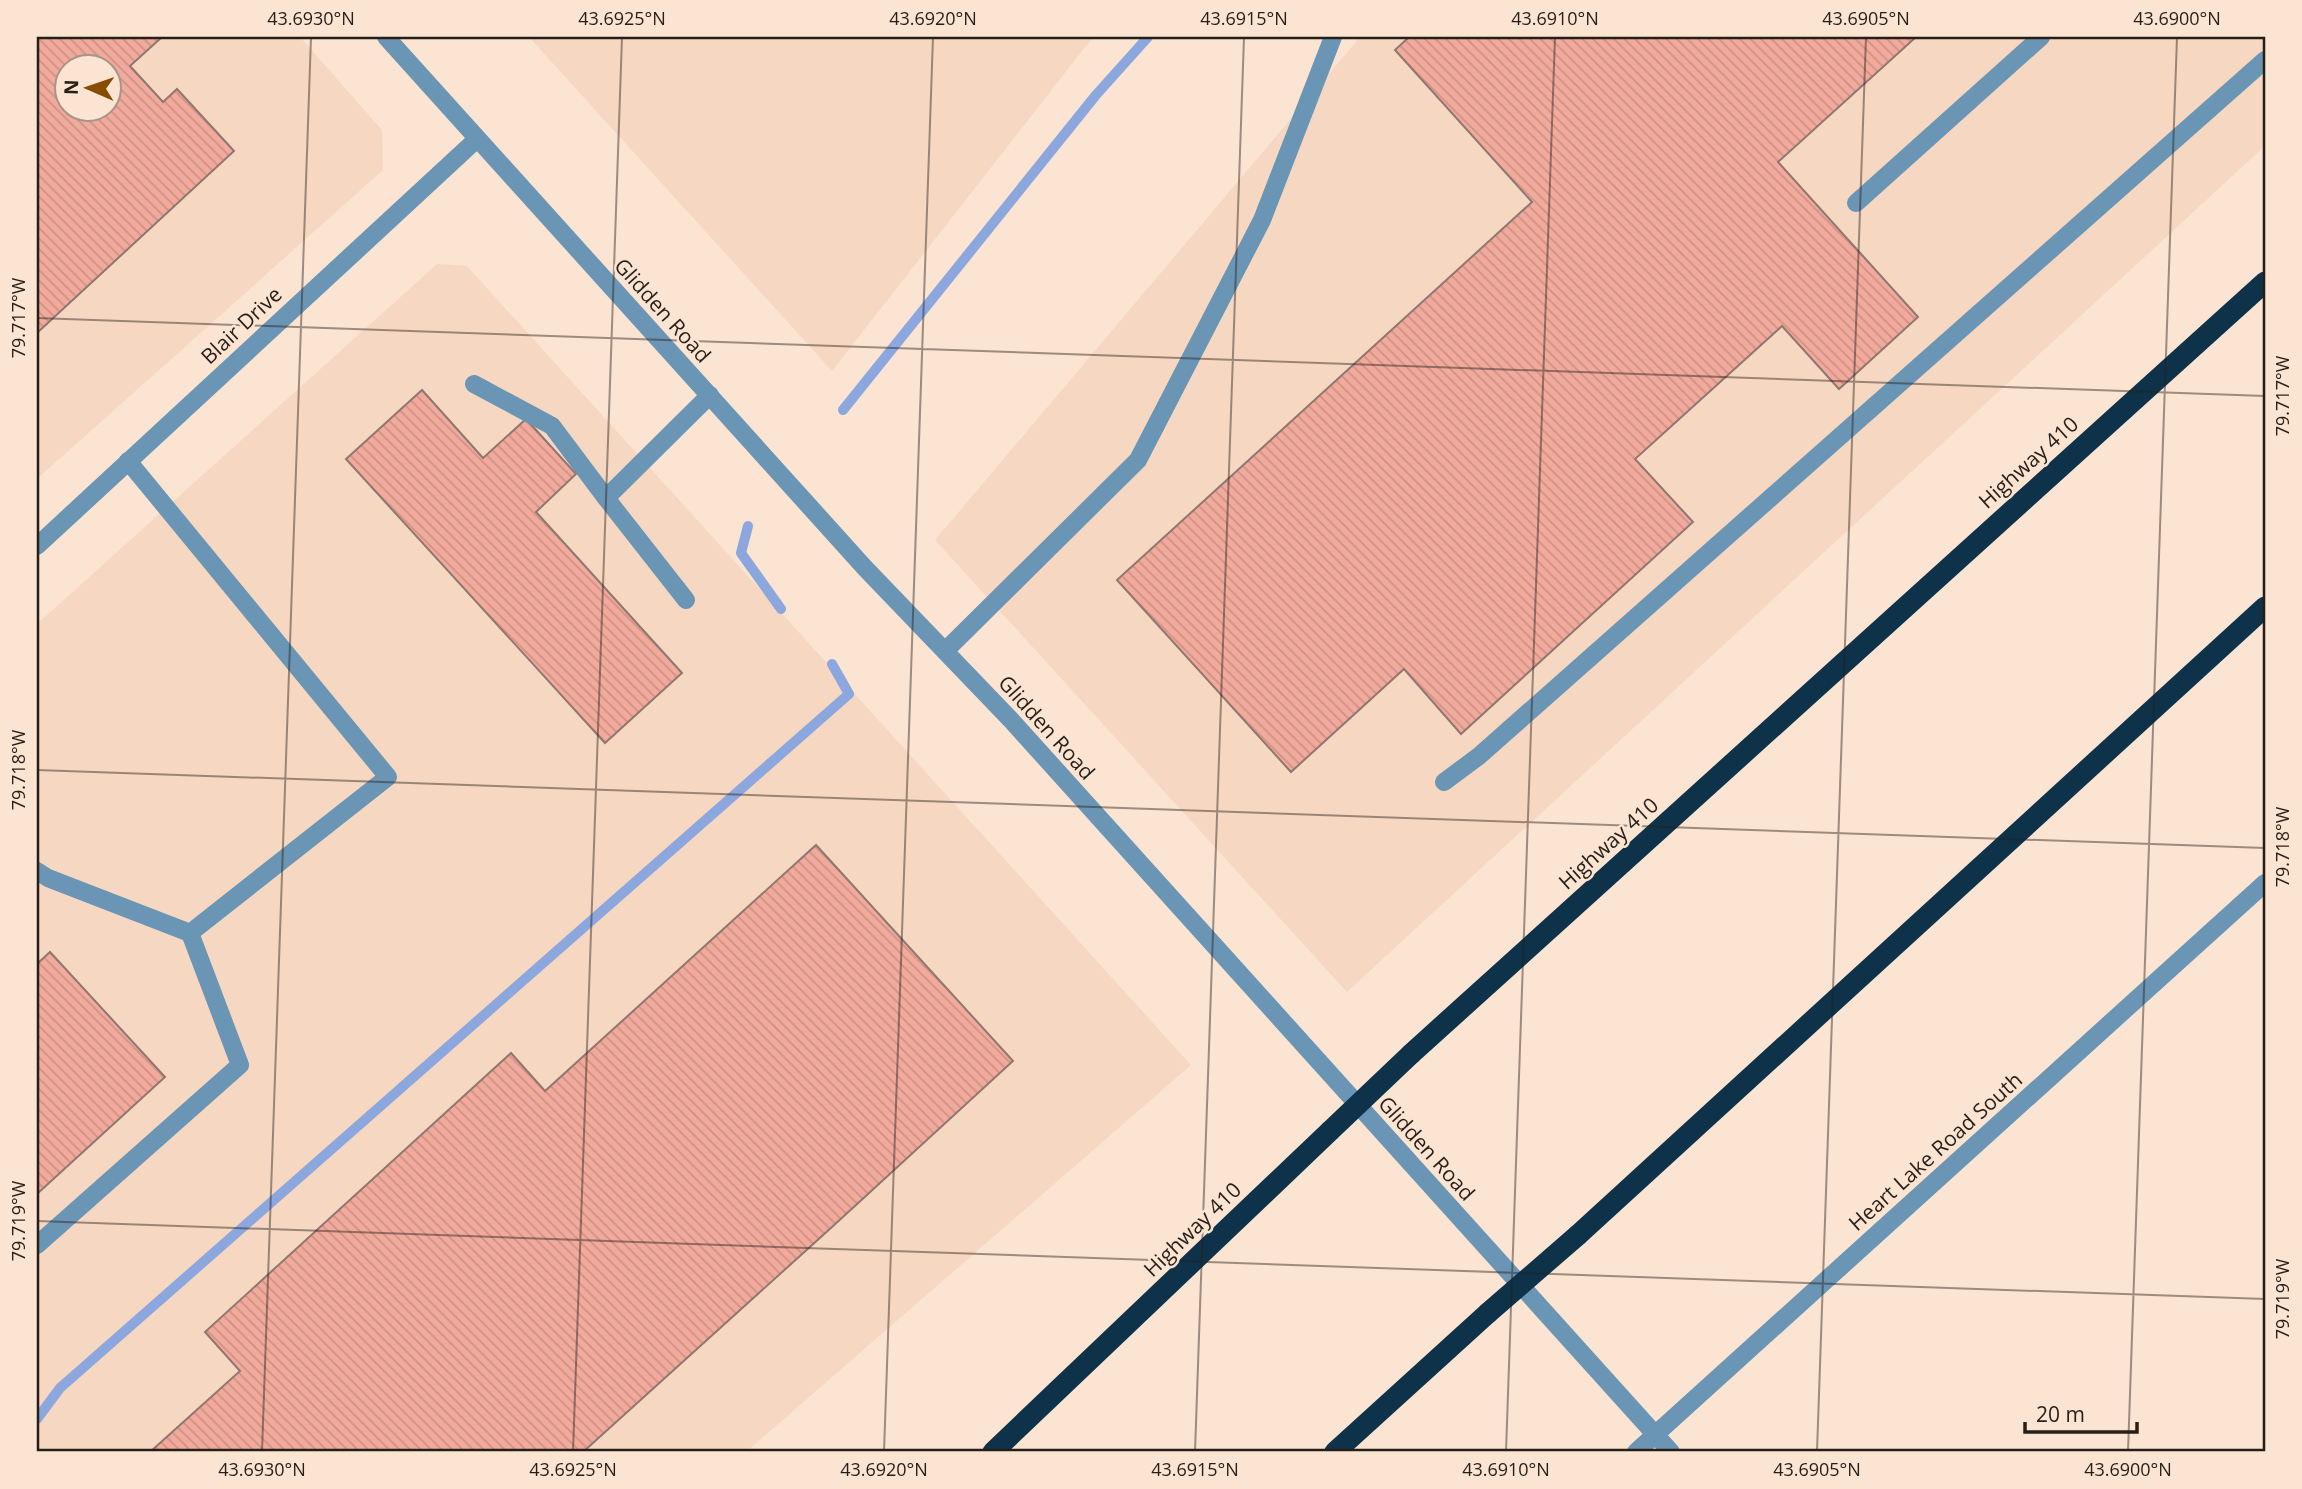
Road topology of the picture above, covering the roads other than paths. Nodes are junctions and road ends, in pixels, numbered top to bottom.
1 (386, 37) edge
2 (1333, 37) edge
3 (2041, 37) edge
4 (2265, 60) edge
5 (477, 139) junction
6 (1856, 203) dead end
7 (2265, 266) edge
8 (2265, 282) edge
9 (2234, 308) junction
10 (474, 384) dead end
11 (710, 395) junction
12 (128, 461) junction
13 (607, 498) junction
14 (37, 545) edge
15 (686, 600) dead end
16 (2265, 607) edge
17 (945, 651) junction
18 (1444, 782) dead end
19 (37, 871) edge
20 (2265, 883) edge
21 (190, 933) junction
22 (37, 1245) edge
23 (1655, 1435) junction
24 (993, 1452) edge
25 (1335, 1452) edge
26 (1636, 1452) edge
27 (1671, 1452) edge

1 - 5 street, Glidden Road
2 - 17 street
3 - 6 street
4 - 18 street
5 - 11 street, Glidden Road
5 - 12 street, Blair Drive
7 - 9 highway
8 - 9 highway, Highway 410
9 - 24 highway, Highway 410, bridge
10 - 13 street
11 - 13 street
11 - 17 street, Glidden Road
12 - 14 street, Blair Drive
12 - 21 street
13 - 15 street
16 - 25 highway, bridge
17 - 23 street, Glidden Road
19 - 21 street
20 - 23 street, Heart Lake Road South
21 - 22 street
23 - 26 street, Heart Lake Road South
23 - 27 street, Glidden Road

